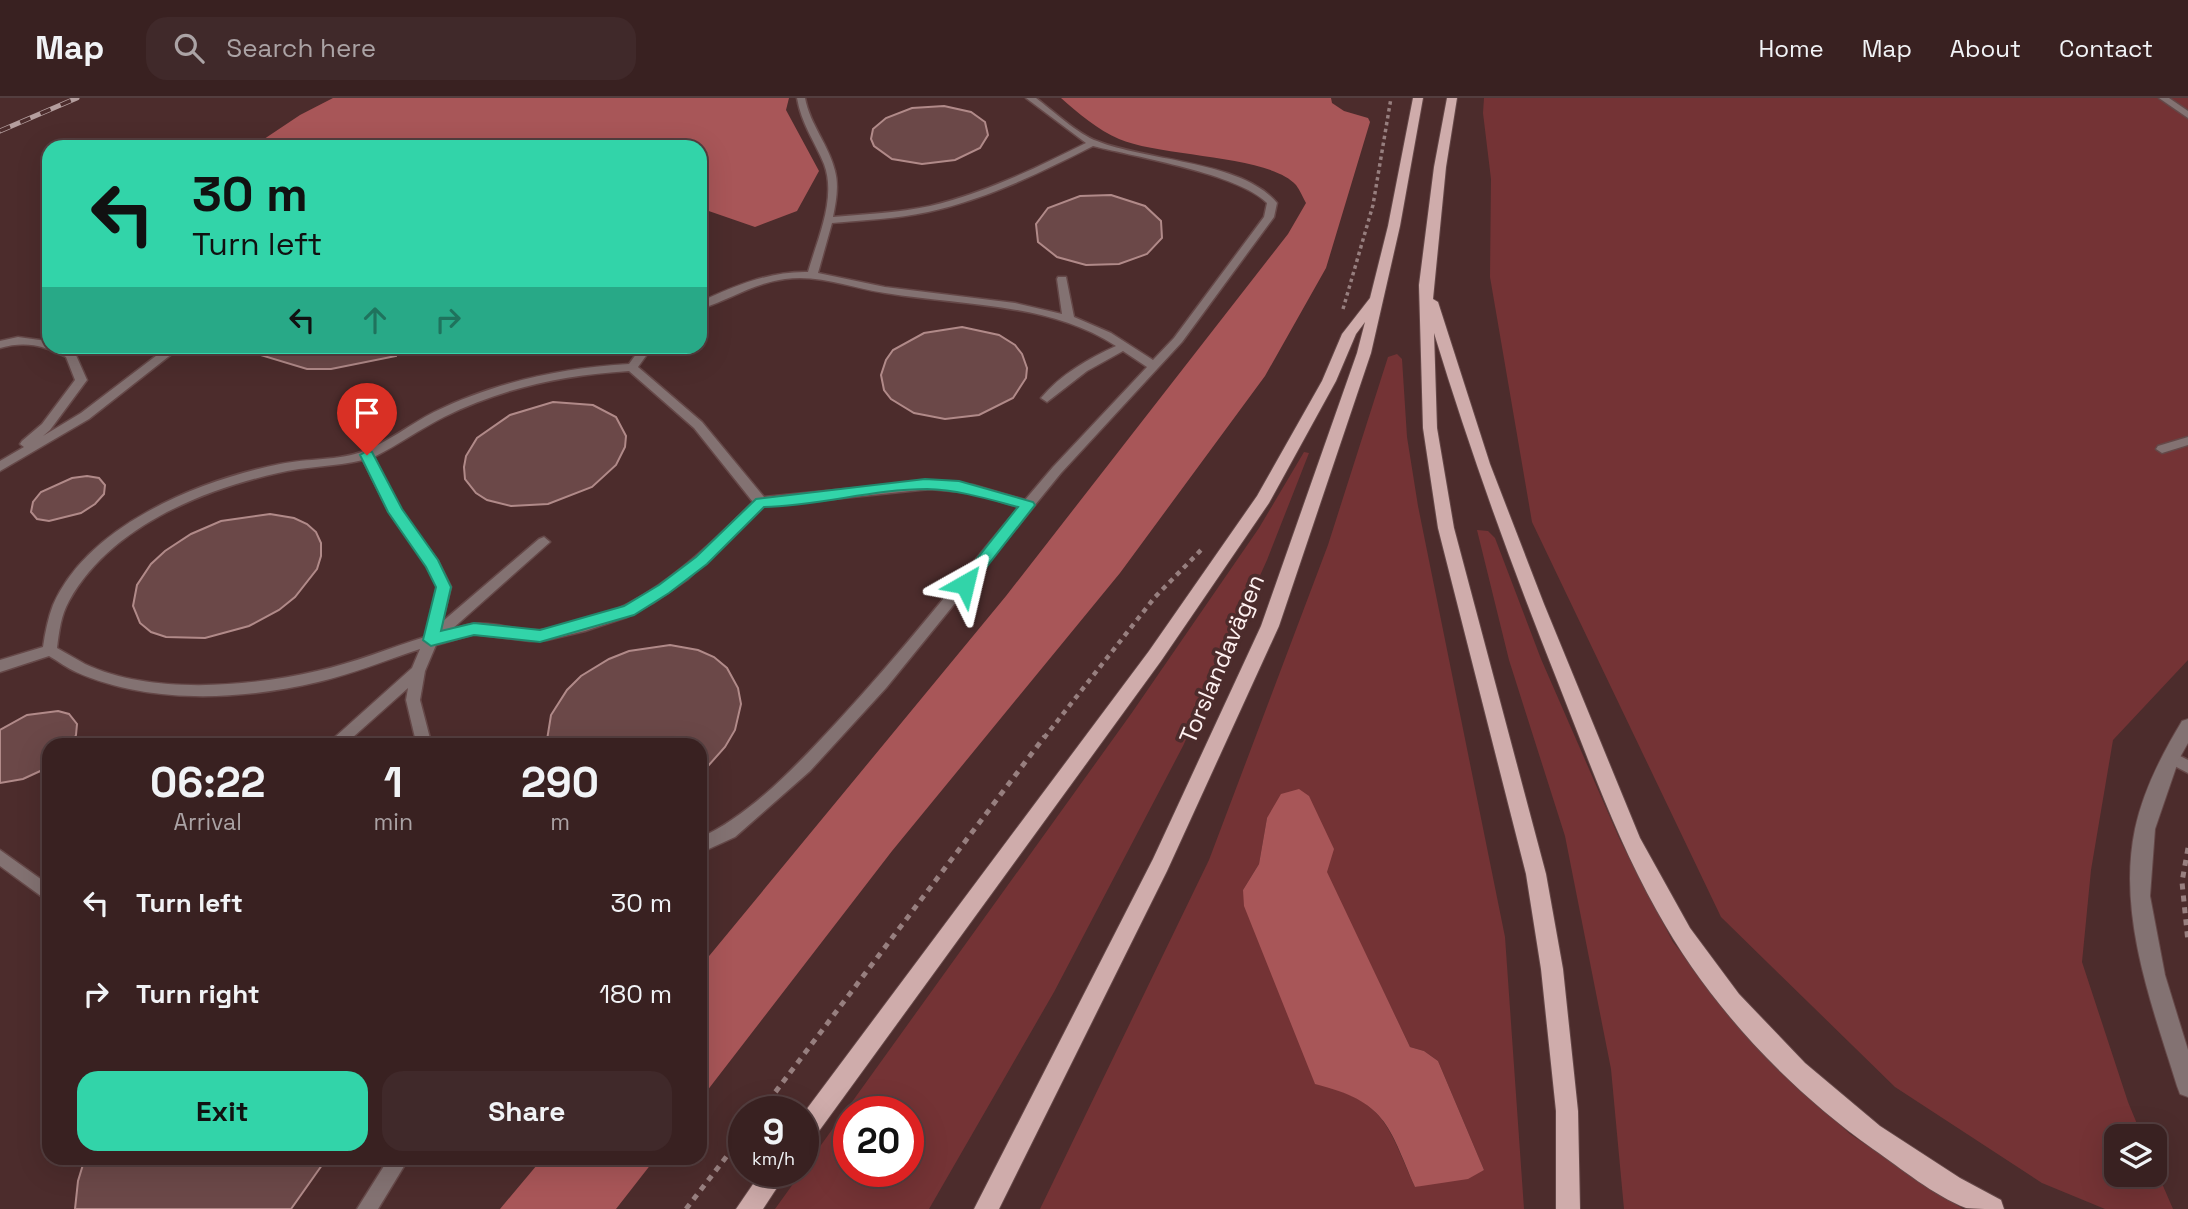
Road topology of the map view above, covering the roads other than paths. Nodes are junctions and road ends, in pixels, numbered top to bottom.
1 (801, 98) edge
2 (1031, 98) edge
3 (1418, 98) edge
4 (1452, 98) edge
5 (2163, 98) edge
6 (2188, 115) edge
7 (1092, 143) junction
8 (827, 220) junction
9 (813, 275) junction
10 (1062, 279) dead end
11 (1426, 285) junction
12 (1380, 290) junction
13 (707, 303) edge
14 (1069, 321) junction
15 (42, 342) edge
16 (0, 345) edge
17 (1124, 346) junction
18 (69, 354) edge
19 (166, 354) edge
20 (642, 354) edge
21 (1153, 366) junction
22 (632, 367) junction
23 (1047, 398) dead end
24 (2188, 441) edge
25 (2162, 449) dead end
26 (367, 455) junction
27 (0, 466) edge
28 (761, 502) junction
29 (1028, 505) junction
30 (544, 542) dead end
31 (431, 640) junction
32 (50, 650) junction
33 (0, 666) edge
34 (418, 671) junction
35 (2188, 726) edge
36 (341, 738) edge
37 (423, 738) edge
38 (2179, 762) edge
39 (707, 843) edge
40 (3, 863) edge
41 (42, 890) edge
42 (2188, 1086) edge
43 (819, 1112) edge
44 (395, 1165) edge
45 (764, 1187) edge
46 (367, 1209) edge
47 (748, 1209) edge
48 (986, 1209) edge
49 (1568, 1209) edge
50 (1992, 1209) edge

1 - 8 lane
2 - 7 lane
3 - 12 main road, Torslandavägen
4 - 11 main road
5 - 6 lane
7 - 8 lane
7 - 21 lane
8 - 9 lane
9 - 13 lane
9 - 14 lane
10 - 14 lane
11 - 49 main road
11 - 50 main road
12 - 43 main road
12 - 48 main road, Torslandavägen
14 - 17 lane
15 - 16 lane
17 - 21 lane
17 - 23 lane
18 - 27 lane
19 - 27 lane
20 - 22 lane
21 - 29 lane
22 - 26 lane
22 - 28 lane
24 - 25 lane
26 - 31 lane
26 - 32 lane
28 - 29 lane
28 - 31 lane
29 - 39 lane
30 - 31 lane
31 - 32 lane
31 - 34 lane
32 - 33 lane
34 - 36 lane
34 - 37 lane
35 - 38 street
38 - 42 street
40 - 41 lane
44 - 46 lane
45 - 47 main road

